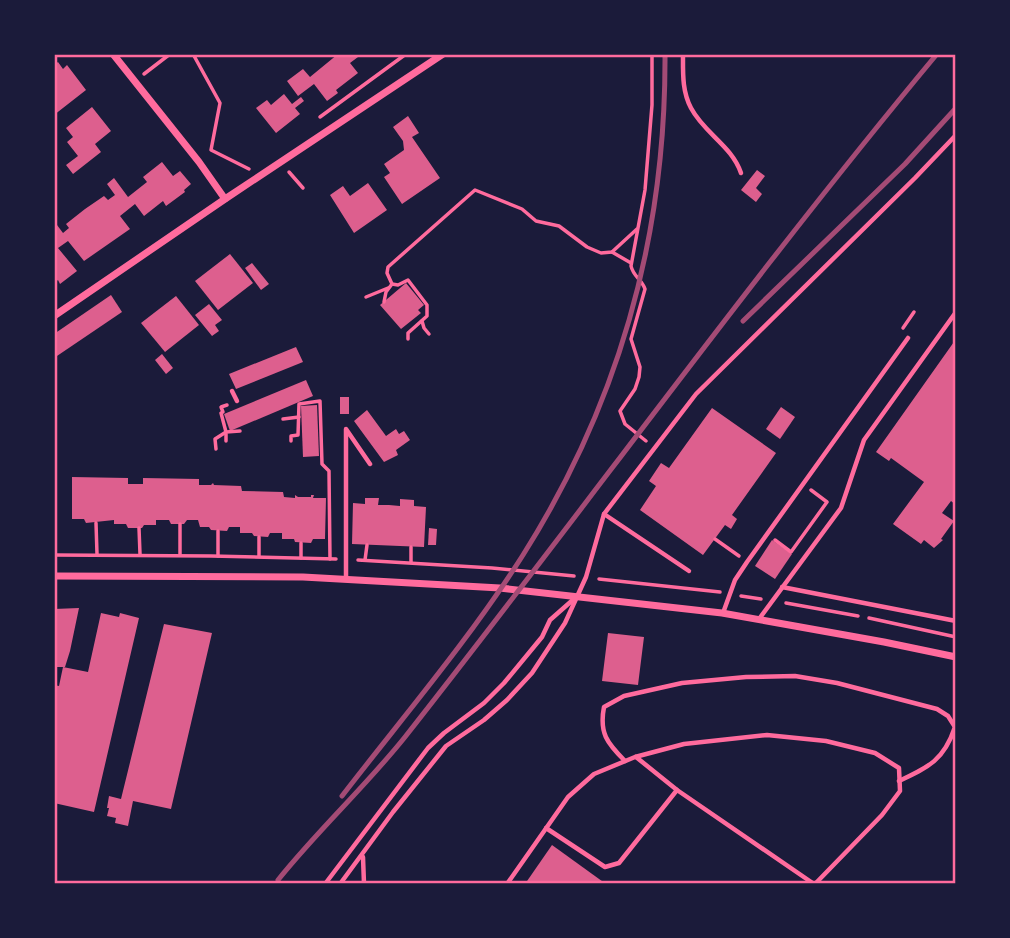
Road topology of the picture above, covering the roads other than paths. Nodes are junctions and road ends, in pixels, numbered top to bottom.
1 (113, 54) edge
2 (443, 54) edge
3 (683, 54) edge
4 (956, 135) edge
5 (741, 173) dead end
6 (225, 199) junction
7 (956, 312) edge
8 (54, 317) edge
9 (908, 338) dead end
10 (232, 391) dead end
11 (234, 402) road end
12 (370, 464) dead end
13 (604, 514) junction
14 (689, 571) dead end
15 (54, 576) edge
16 (346, 579) junction
17 (782, 587) junction
18 (576, 598) junction
19 (722, 613) junction
20 (759, 620) junction
21 (956, 621) edge
22 (956, 657) edge
23 (635, 757) junction
24 (625, 761) junction
25 (900, 781) junction
26 (677, 790) junction
27 (546, 828) junction
28 (365, 851) junction
29 (325, 884) edge
30 (340, 884) edge
31 (364, 884) edge
32 (507, 884) edge
33 (815, 884) edge

1 - 6 street
2 - 6 street
3 - 5 lane
4 - 13 lane
6 - 8 street
7 - 17 lane
9 - 19 lane
10 - 11 lane
12 - 16 lane
13 - 14 lane
13 - 18 lane
15 - 16 street
16 - 18 street
17 - 20 lane
17 - 21 lane
18 - 19 street
18 - 28 lane
18 - 29 lane
19 - 20 street
20 - 22 street
23 - 24 lane
23 - 25 lane
23 - 26 lane
24 - 25 lane
24 - 27 lane
25 - 33 lane
26 - 27 lane
26 - 33 lane
27 - 32 lane
28 - 30 lane
28 - 31 lane

